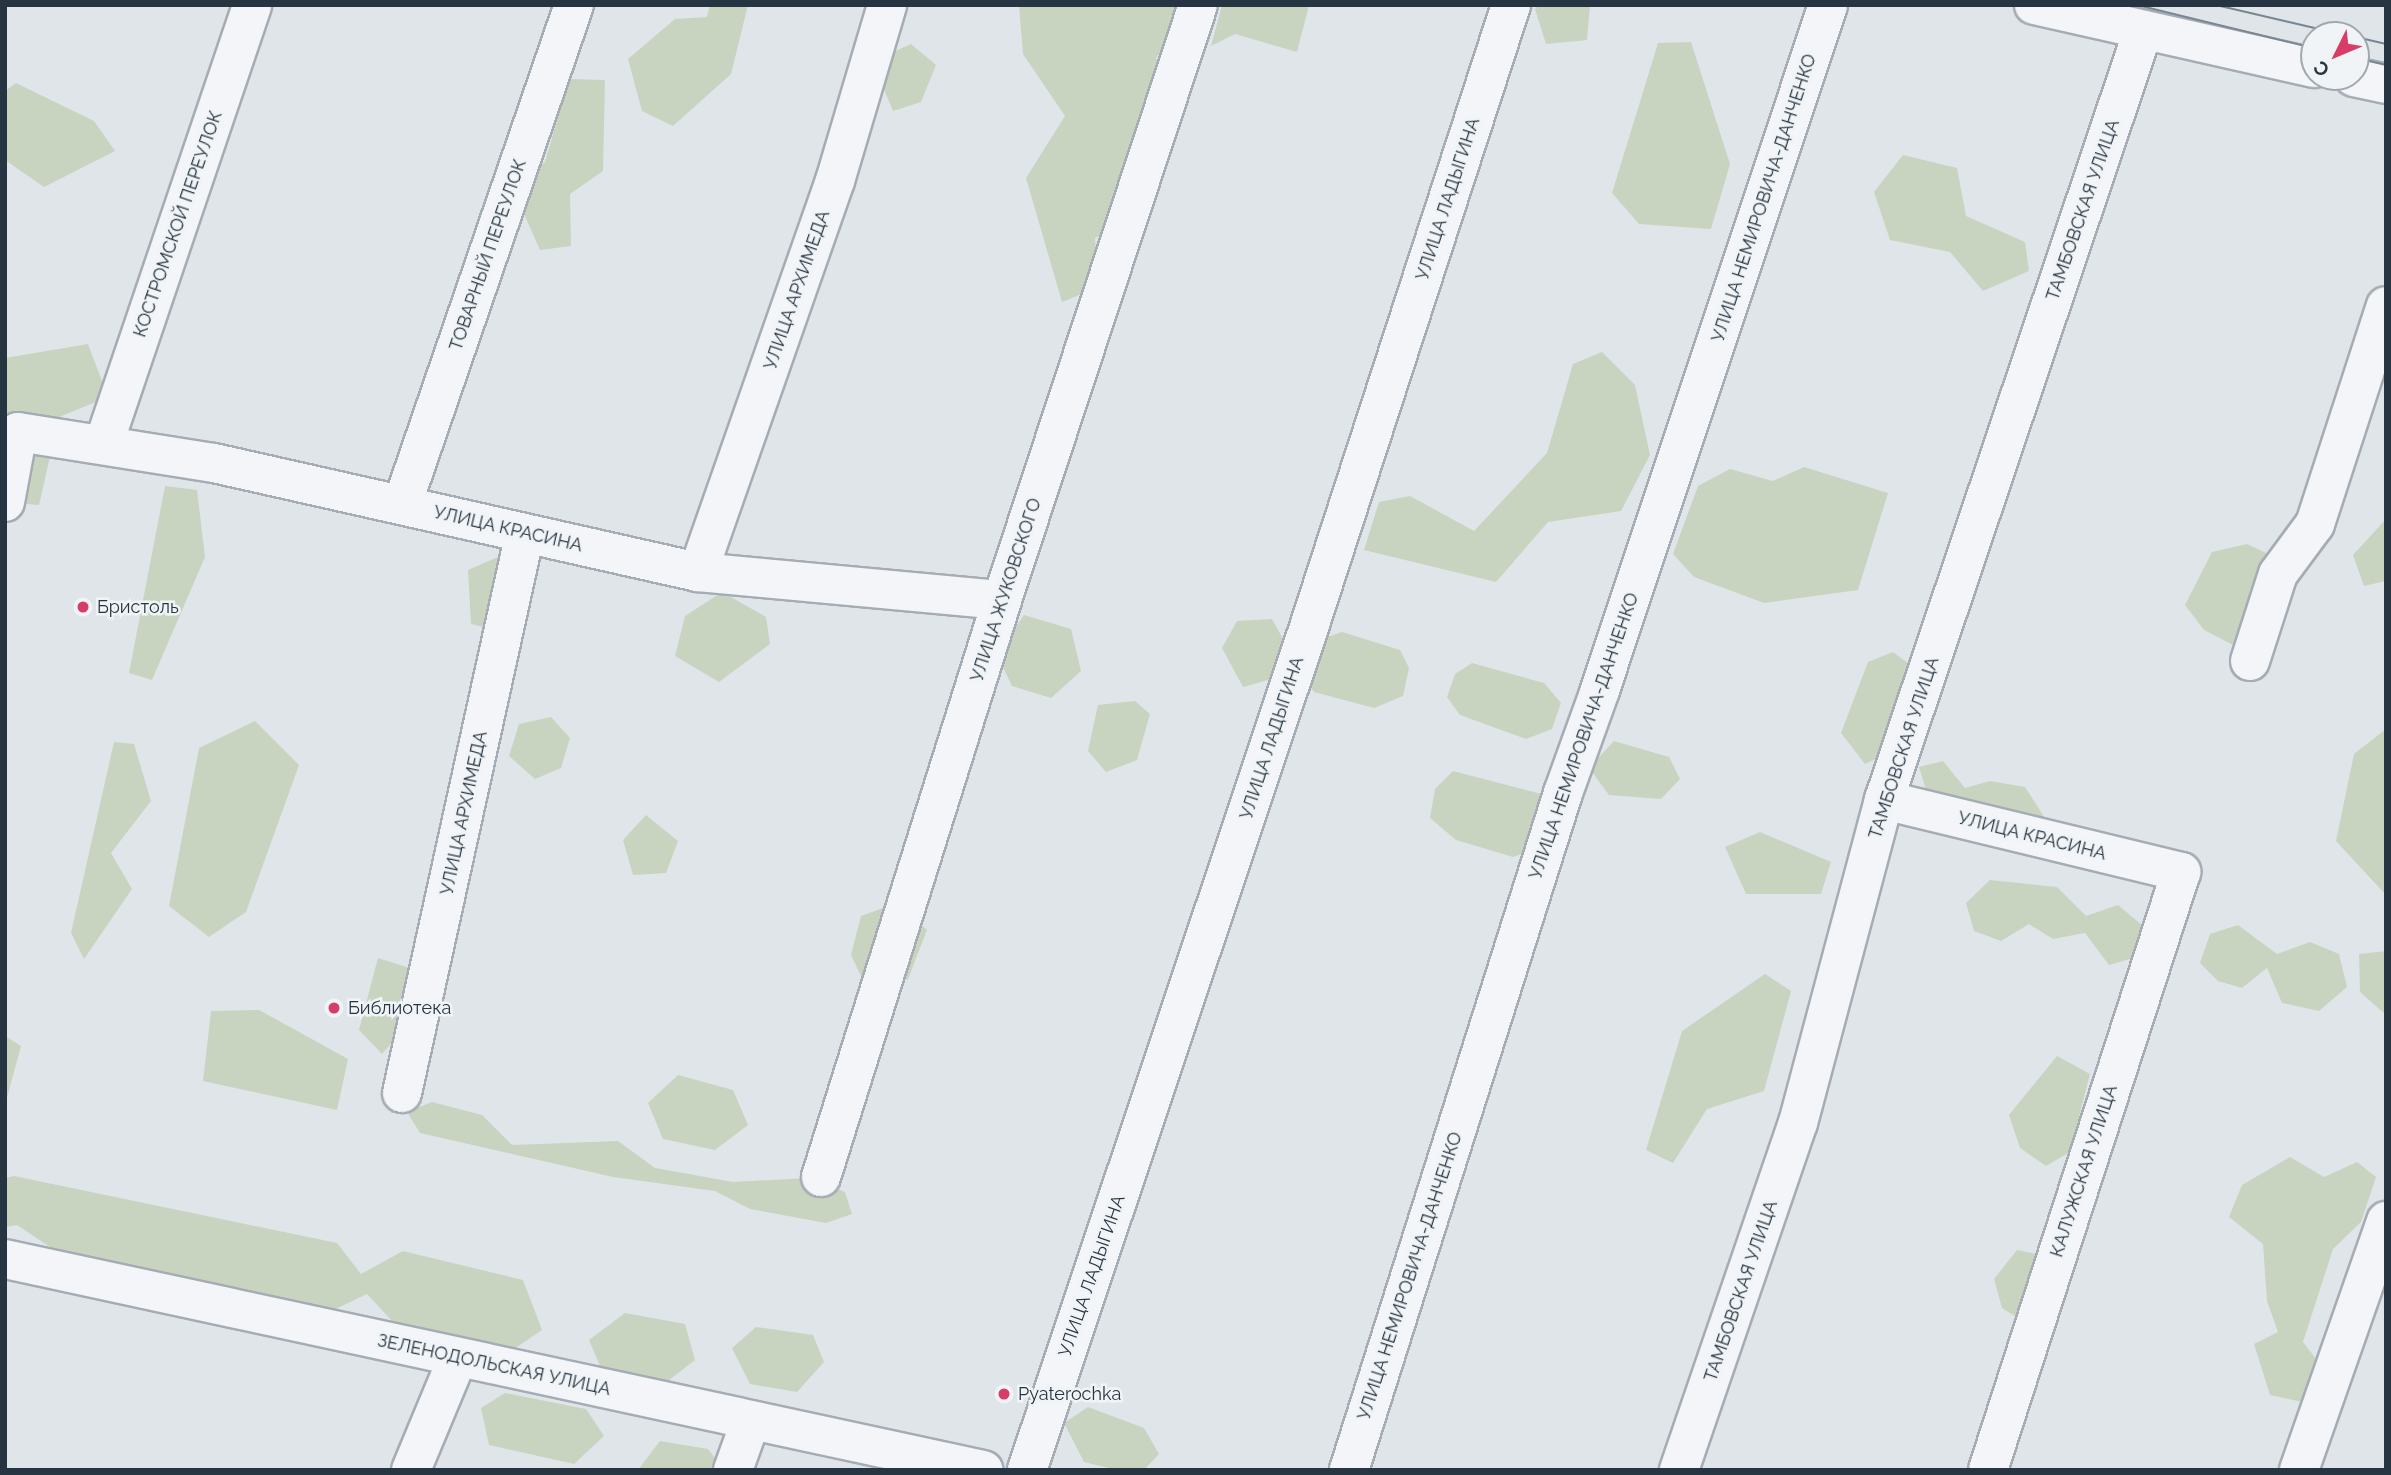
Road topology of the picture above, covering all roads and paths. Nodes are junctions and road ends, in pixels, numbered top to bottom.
1 (252, 5) edge
2 (574, 5) edge
3 (887, 5) edge
4 (1198, 5) edge
5 (1511, 5) edge
6 (1828, 5) edge
7 (2034, 5) edge
8 (2143, 31) junction
9 (2300, 65) edge
10 (2386, 306) edge
11 (104, 443) junction
12 (5, 502) edge
13 (402, 505) junction
14 (525, 533) junction
15 (698, 572) junction
16 (1002, 600) junction
17 (2250, 661) dead end
18 (1884, 800) junction
19 (2180, 872) joint
20 (402, 1093) dead end
21 (821, 1177) dead end
22 (2386, 1221) edge
23 (7, 1263) edge
24 (458, 1357) junction
25 (751, 1420) junction
26 (411, 1470) edge
27 (733, 1470) edge
28 (982, 1470) edge
29 (1027, 1470) edge
30 (1349, 1470) edge
31 (1679, 1470) edge
32 (1988, 1470) edge
33 (2299, 1470) edge

1 - 11 street, КОСТРОМСКОЙ ПЕРЕУЛОК
2 - 13 street, ТОВАРНЫЙ ПЕРЕУЛОК
3 - 15 street, УЛИЦА АРХИМЕДА
4 - 16 street, УЛИЦА ЖУКОВСКОГО
5 - 29 street, УЛИЦА ЛАДЫГИНА
6 - 30 street, УЛИЦА НЕМИРОВИЧА-ДАНЧЕНКО
7 - 8 street
8 - 9 street
8 - 18 street, ТАМБОВСКАЯ УЛИЦА
10 - 17 street
11 - 12 street, УЛИЦА КРАСИНА
11 - 13 street, УЛИЦА КРАСИНА
13 - 14 street, УЛИЦА КРАСИНА
14 - 15 street, УЛИЦА КРАСИНА
14 - 20 street, УЛИЦА АРХИМЕДА
15 - 16 street, УЛИЦА КРАСИНА
16 - 21 street, УЛИЦА ЖУКОВСКОГО
18 - 19 street, УЛИЦА КРАСИНА
18 - 31 street, ТАМБОВСКАЯ УЛИЦА
19 - 32 street, КАЛУЖСКАЯ УЛИЦА
22 - 33 street
23 - 24 street, ЗЕЛЕНОДОЛЬСКАЯ УЛИЦА
24 - 25 street, ЗЕЛЕНОДОЛЬСКАЯ УЛИЦА
24 - 26 street
25 - 27 street
25 - 28 street, ЗЕЛЕНОДОЛЬСКАЯ УЛИЦА

